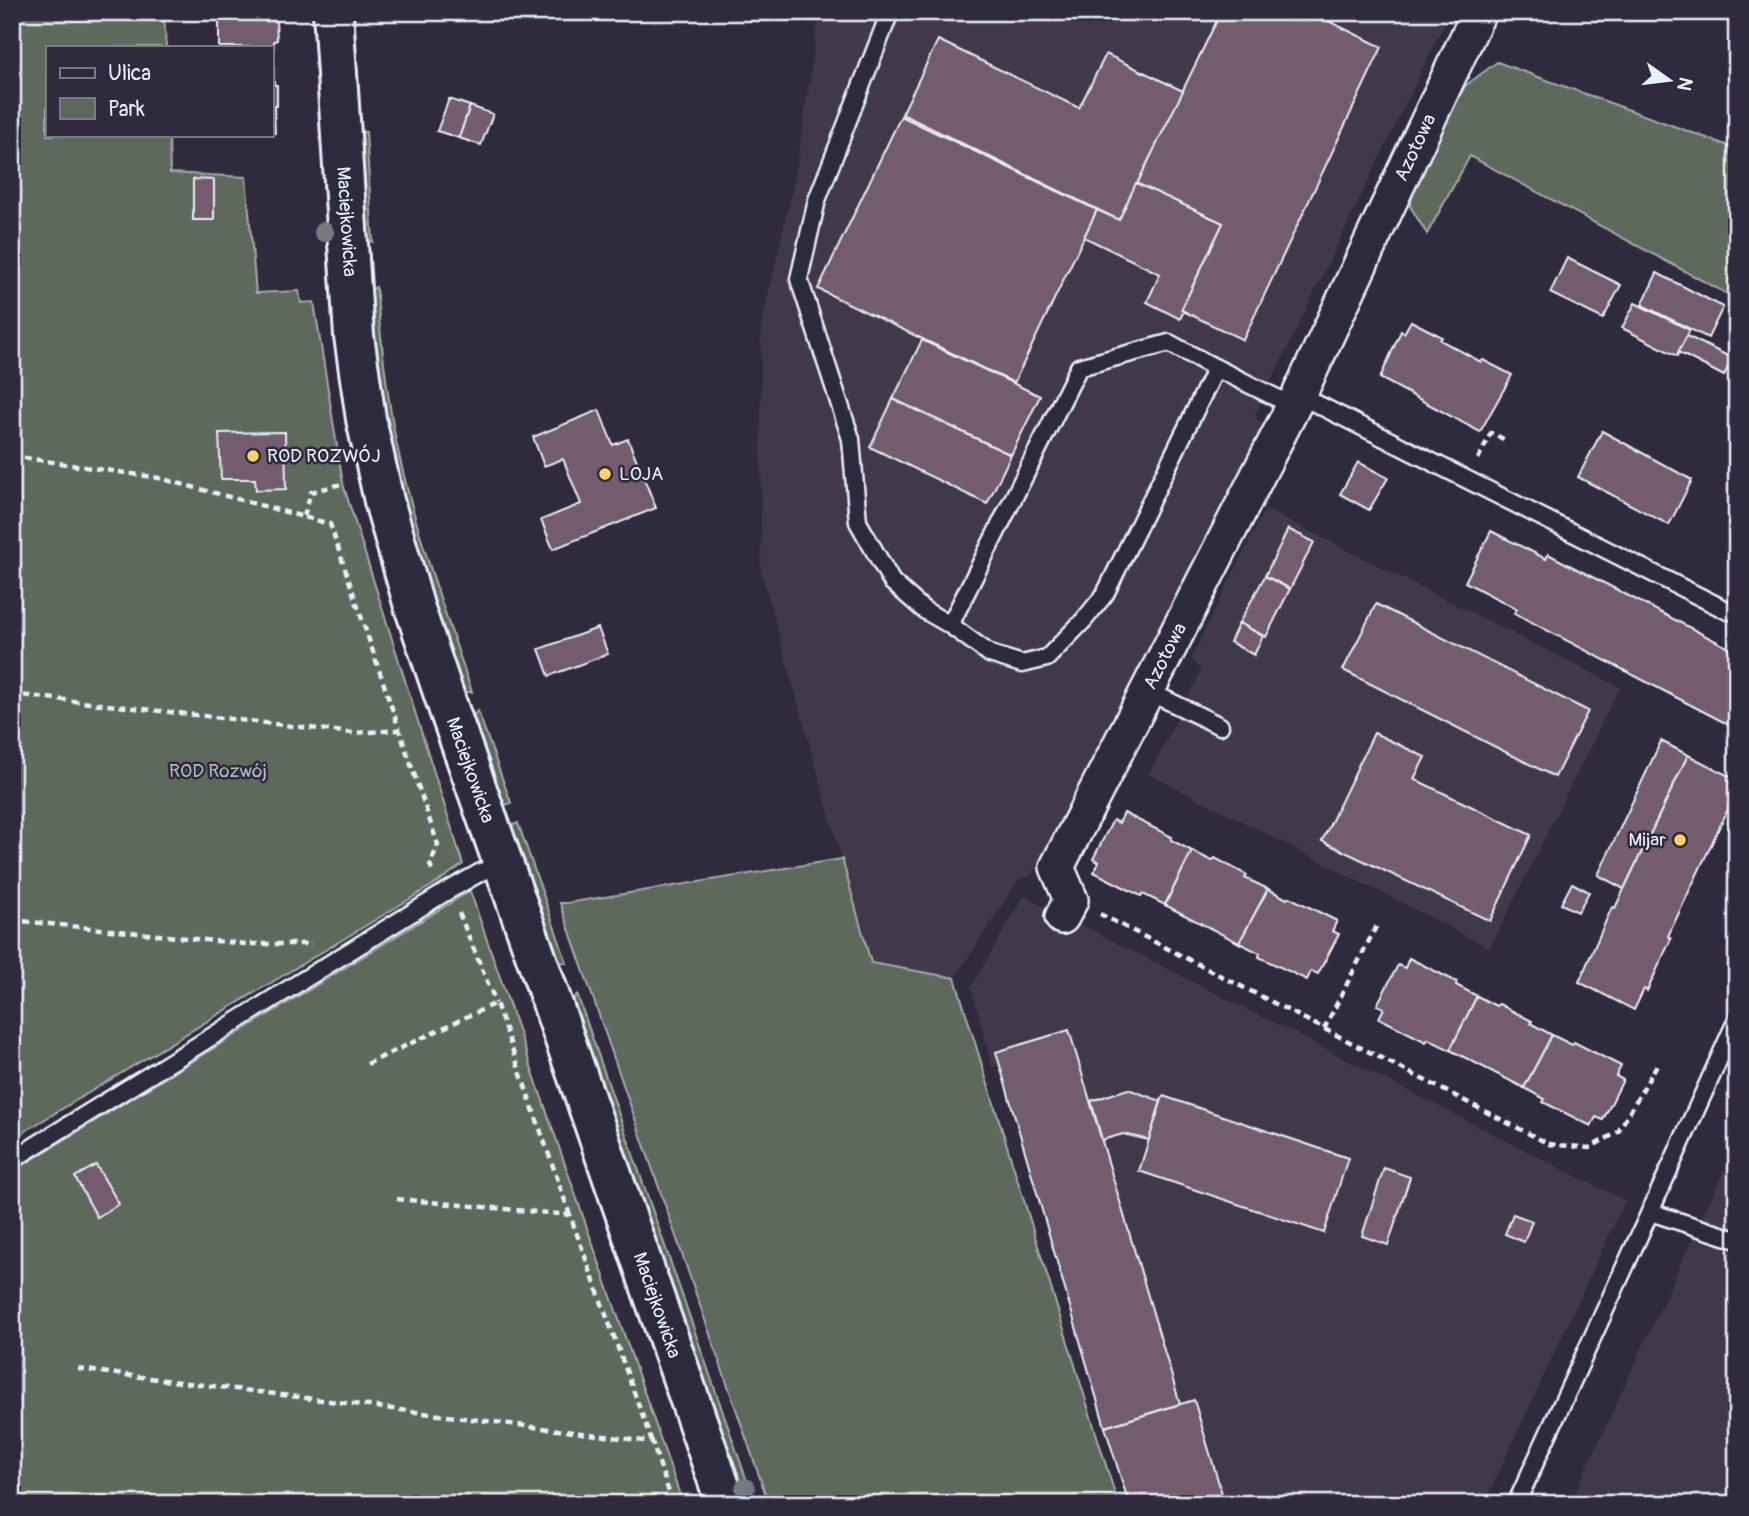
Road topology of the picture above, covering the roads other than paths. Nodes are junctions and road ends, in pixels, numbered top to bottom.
1 (332, 12) edge
2 (890, 12) edge
3 (1479, 12) edge
4 (1216, 368) junction
5 (1296, 401) junction
6 (1728, 611) dead end
7 (950, 625) junction
8 (1148, 691) junction
9 (1220, 726) dead end
10 (503, 864) junction
11 (1066, 908) road end
12 (1737, 1019) edge
13 (12, 1160) edge
14 (1650, 1212) junction
15 (1737, 1240) edge
16 (726, 1504) edge
17 (1516, 1504) edge

1 - 10 street, Maciejkowicka
2 - 7 lane
3 - 5 street, Azotowa
4 - 5 lane
4 - 7 lane
4 - 7 lane
5 - 6 lane
5 - 8 street, Azotowa
8 - 9 lane
8 - 11 street, Azotowa
10 - 13 lane
10 - 16 street, Maciejkowicka
12 - 14 lane
14 - 15 lane
14 - 17 lane

